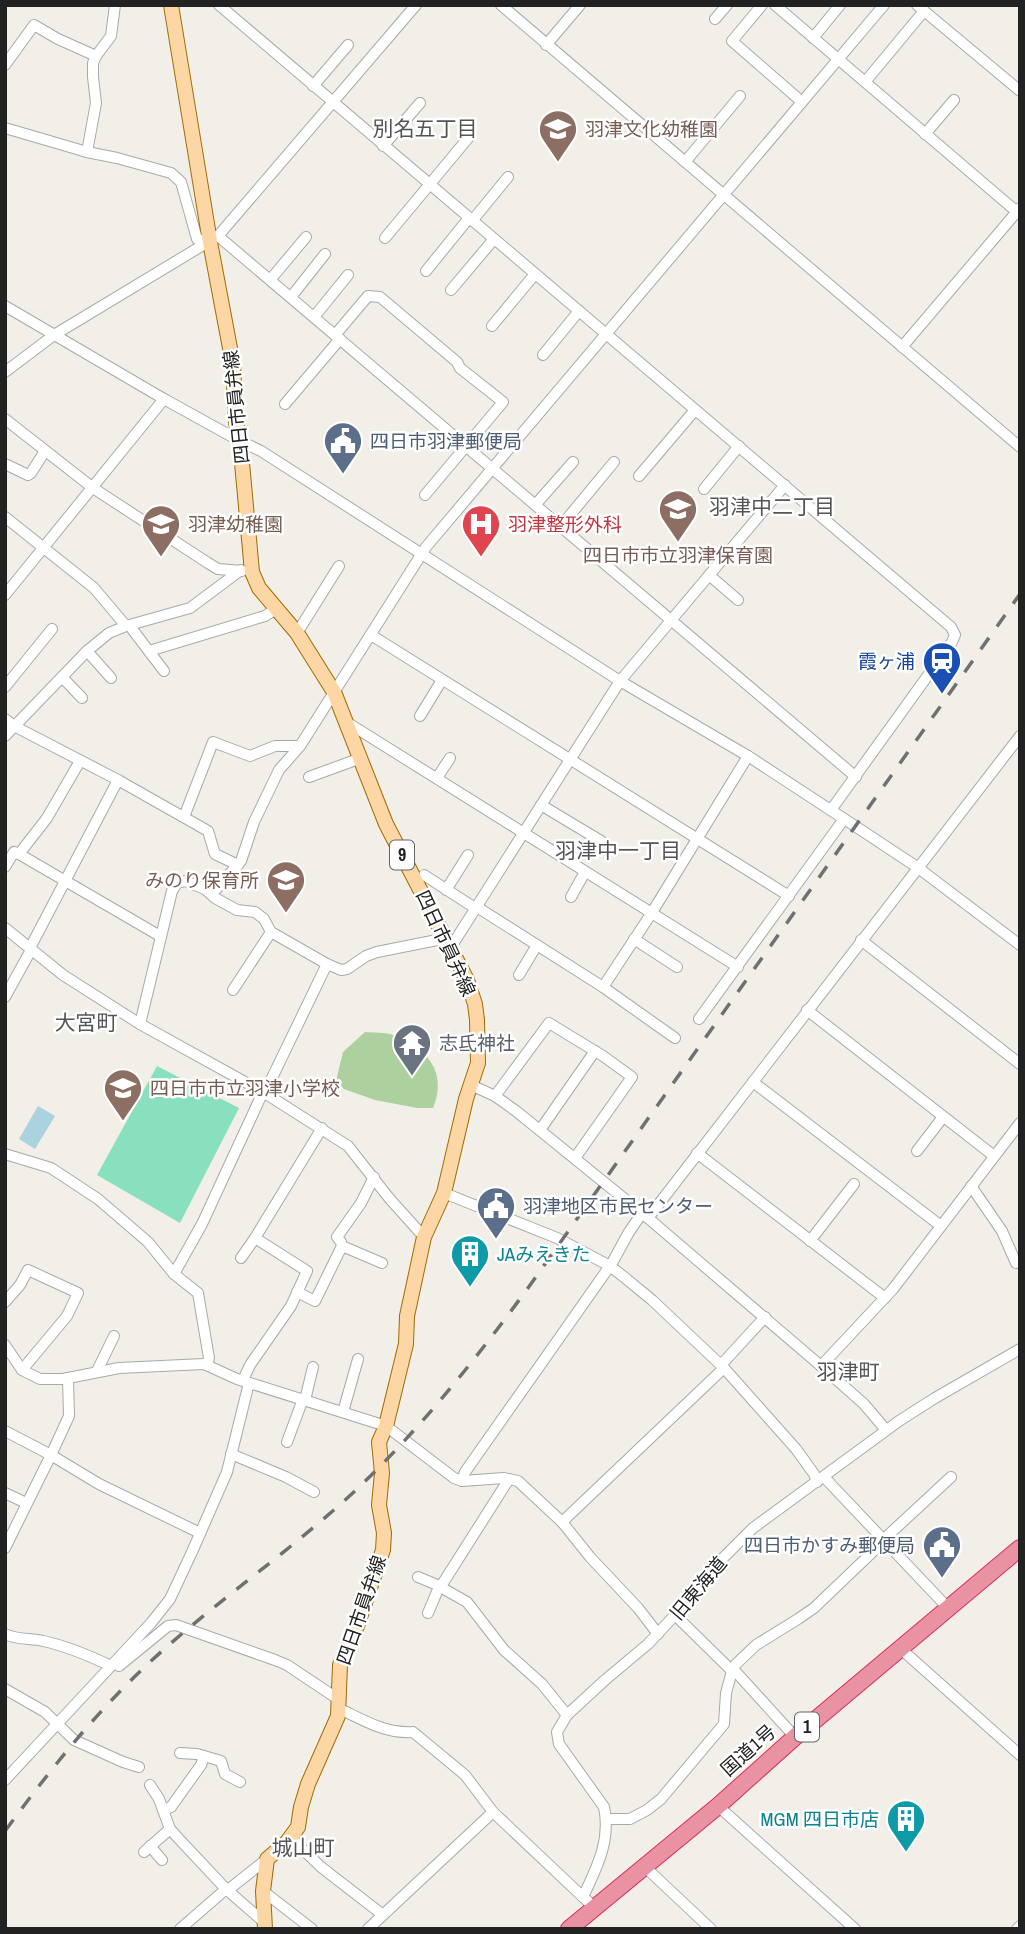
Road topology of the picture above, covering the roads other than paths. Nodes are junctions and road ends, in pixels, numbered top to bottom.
1 (115, 5) edge
2 (171, 5) edge
3 (219, 5) edge
4 (416, 5) edge
5 (501, 5) edge
6 (580, 5) edge
7 (727, 5) edge
8 (762, 5) edge
9 (775, 5) edge
10 (839, 5) edge
11 (884, 5) edge
12 (921, 8) edge
13 (715, 19) dead end
14 (813, 37) junction
15 (348, 45) dead end
16 (546, 45) junction
17 (96, 56) junction
18 (838, 59) junction
19 (5, 65) edge
20 (865, 82) junction
21 (313, 86) junction
22 (1020, 91) edge
23 (740, 96) dead end
24 (954, 100) dead end
25 (802, 102) junction
26 (333, 103) junction
27 (420, 103) dead end
28 (5, 128) edge
29 (925, 134) junction
30 (469, 137) dead end
31 (383, 146) junction
32 (87, 152) junction
33 (685, 162) junction
34 (509, 177) dead end
35 (430, 185) junction
36 (723, 195) junction
37 (1019, 210) edge
38 (471, 219) junction
39 (306, 237) dead end
40 (385, 238) dead end
41 (214, 239) junction
42 (494, 239) junction
43 (325, 254) dead end
44 (426, 271) dead end
45 (535, 274) junction
46 (348, 275) dead end
47 (270, 280) junction
48 (451, 290) dead end
49 (291, 297) junction
50 (5, 306) edge
51 (579, 311) junction
52 (314, 317) junction
53 (492, 326) dead end
54 (54, 335) junction
55 (607, 335) junction
56 (338, 337) junction
57 (902, 347) junction
58 (543, 355) dead end
59 (5, 372) edge
60 (164, 399) junction
61 (285, 404) dead end
62 (695, 410) junction
63 (5, 419) edge
64 (1018, 441) edge
65 (240, 442) junction
66 (466, 445) junction
67 (738, 446) junction
68 (45, 451) junction
69 (573, 462) dead end
70 (614, 462) dead end
71 (5, 464) edge
72 (493, 468) junction
73 (639, 476) dead end
74 (785, 485) junction
75 (93, 488) junction
76 (704, 489) dead end
77 (425, 495) dead end
78 (536, 504) junction
79 (5, 517) edge
80 (561, 526) junction
81 (44, 548) junction
82 (423, 554) junction
83 (339, 566) dead end
84 (247, 571) junction
85 (709, 575) junction
86 (5, 595) edge
87 (738, 600) dead end
88 (277, 608) junction
89 (671, 620) junction
90 (127, 626) junction
91 (52, 629) dead end
92 (297, 633) junction
93 (371, 635) junction
94 (88, 651) junction
95 (149, 651) junction
96 (163, 671) dead end
97 (62, 677) junction
98 (111, 678) dead end
99 (442, 680) junction
100 (620, 681) junction
101 (5, 687) edge
102 (334, 692) junction
103 (82, 698) dead end
104 (420, 716) dead end
105 (9, 723) edge
106 (348, 723) junction
107 (5, 736) edge
108 (1020, 736) edge
109 (300, 746) junction
110 (748, 756) junction
111 (361, 758) junction
112 (450, 758) dead end
113 (569, 759) junction
114 (80, 761) junction
115 (309, 777) dead end
116 (856, 777) junction
117 (437, 778) junction
118 (118, 780) junction
119 (541, 805) junction
120 (831, 810) junction
121 (184, 817) junction
122 (844, 819) junction
123 (524, 833) junction
124 (697, 838) junction
125 (601, 841) dead end
126 (19, 854) junction
127 (468, 855) dead end
128 (237, 865) junction
129 (5, 867) edge
130 (917, 867) junction
131 (585, 872) junction
132 (424, 875) dead end
133 (65, 882) junction
134 (446, 890) junction
135 (212, 894) junction
136 (789, 895) junction
137 (571, 897) dead end
138 (476, 908) junction
139 (651, 914) junction
140 (5, 928) edge
141 (271, 933) junction
142 (160, 936) junction
143 (634, 939) junction
144 (861, 940) junction
145 (449, 943) junction
146 (537, 945) junction
147 (1020, 945) edge
148 (31, 949) junction
149 (327, 964) junction
150 (677, 967) dead end
151 (738, 967) junction
152 (519, 975) dead end
153 (603, 987) junction
154 (233, 990) dead end
155 (5, 997) edge
156 (807, 1010) junction
157 (699, 1019) dead end
158 (140, 1024) junction
159 (675, 1038) dead end
160 (595, 1051) junction
161 (1020, 1063) edge
162 (752, 1082) junction
163 (471, 1085) junction
164 (263, 1092) junction
165 (495, 1096) junction
166 (943, 1117) junction
167 (1020, 1123) edge
168 (322, 1128) junction
169 (540, 1130) junction
170 (917, 1152) dead end
171 (697, 1153) junction
172 (994, 1156) junction
173 (6, 1158) edge
174 (575, 1158) junction
175 (374, 1177) junction
176 (854, 1184) dead end
177 (971, 1186) junction
178 (444, 1193) junction
179 (645, 1215) junction
180 (941, 1226) junction
181 (424, 1237) junction
182 (255, 1238) junction
183 (810, 1241) junction
184 (342, 1246) junction
185 (241, 1258) dead end
186 (382, 1263) dead end
187 (1016, 1263) dead end
188 (610, 1266) junction
189 (174, 1274) junction
190 (297, 1292) junction
191 (885, 1298) junction
192 (5, 1302) edge
193 (765, 1317) junction
194 (114, 1336) dead end
195 (5, 1345) edge
196 (1020, 1349) edge
197 (358, 1359) dead end
198 (207, 1365) junction
199 (723, 1366) junction
200 (821, 1366) junction
201 (313, 1367) dead end
202 (23, 1370) junction
203 (97, 1371) junction
204 (68, 1378) junction
205 (246, 1381) junction
206 (304, 1399) junction
207 (343, 1412) junction
208 (386, 1426) junction
209 (886, 1430) junction
210 (5, 1431) edge
211 (287, 1442) dead end
212 (232, 1454) junction
213 (51, 1455) junction
214 (951, 1477) dead end
215 (509, 1479) junction
216 (820, 1479) junction
217 (462, 1481) junction
218 (314, 1492) dead end
219 (5, 1493) edge
220 (26, 1503) junction
221 (562, 1522) junction
222 (200, 1533) junction
223 (884, 1540) junction
224 (5, 1548) edge
225 (1020, 1548) edge
226 (418, 1577) dead end
227 (439, 1587) junction
228 (948, 1608) junction
229 (428, 1613) dead end
230 (675, 1615) junction
231 (5, 1634) edge
232 (658, 1634) junction
233 (901, 1649) junction
234 (113, 1663) junction
235 (732, 1671) junction
236 (5, 1689) edge
237 (339, 1704) junction
238 (567, 1715) junction
239 (57, 1723) junction
240 (794, 1737) junction
241 (180, 1754) dead end
242 (1020, 1755) edge
243 (204, 1756) junction
244 (139, 1767) dead end
245 (5, 1780) edge
246 (240, 1782) dead end
247 (150, 1785) dead end
248 (718, 1805) junction
249 (163, 1810) junction
250 (492, 1812) junction
251 (607, 1819) junction
252 (170, 1829) junction
253 (290, 1837) junction
254 (267, 1859) junction
255 (162, 1860) dead end
256 (644, 1866) junction
257 (227, 1889) junction
258 (264, 1891) junction
259 (589, 1902) junction
260 (383, 1915) junction
261 (265, 1926) edge
262 (180, 1929) edge
263 (312, 1929) edge
264 (368, 1929) edge
265 (569, 1929) edge
266 (711, 1929) edge
267 (855, 1929) edge

1 - 17 street
2 - 41 main road, 四日市員弁線 / 9
3 - 21 street
4 - 26 street
5 - 16 street
6 - 16 street
7 - 13 street
8 - 25 street
9 - 14 street
10 - 14 street
11 - 18 street
12 - 20 street
12 - 22 street
14 - 18 street
15 - 21 street
16 - 33 street
17 - 19 street
17 - 32 street
18 - 20 street
18 - 25 street
20 - 29 street
21 - 26 street
23 - 33 street
24 - 29 street
25 - 36 street
26 - 31 street
26 - 41 street
27 - 31 street
28 - 32 street
29 - 37 street
30 - 35 street
31 - 35 street
32 - 41 street
33 - 36 street
34 - 38 street
35 - 38 street
35 - 40 street
36 - 55 street
36 - 57 street
37 - 57 street
38 - 42 street
38 - 44 street
39 - 47 street
41 - 47 street
41 - 54 street
41 - 65 main road, 四日市員弁線 / 9
42 - 45 street
42 - 48 street
43 - 49 street
45 - 51 street
45 - 53 street
46 - 52 street
47 - 49 street
49 - 52 street
50 - 54 street
51 - 55 street
51 - 58 street
52 - 56 street
54 - 59 street
54 - 60 street
55 - 62 street
55 - 72 street
56 - 61 street
56 - 66 street
56 - 66 street
57 - 64 street
60 - 65 street
60 - 75 street
62 - 67 street
62 - 73 street
63 - 68 street
65 - 82 street
65 - 84 main road, 四日市員弁線 / 9
66 - 72 street
66 - 77 street
67 - 74 street
67 - 76 street
68 - 71 street
68 - 75 street
69 - 78 street
70 - 80 street
72 - 78 street
72 - 82 street
74 - 85 street
74 - 116 street
75 - 81 street
75 - 84 street
78 - 80 street
79 - 81 street
80 - 89 street
81 - 86 street
81 - 90 street
82 - 93 street
82 - 100 street
83 - 92 street
84 - 88 main road, 四日市員弁線 / 9
84 - 90 street
85 - 87 street
85 - 89 street
88 - 92 main road, 四日市員弁線 / 9
88 - 95 street
89 - 100 street
89 - 116 street
90 - 94 street
90 - 95 street
91 - 101 street
92 - 102 main road, 四日市員弁線 / 9
93 - 99 street
93 - 102 street
94 - 97 street
94 - 98 street
95 - 96 street
97 - 103 street
97 - 105 street
99 - 104 street
99 - 113 street
100 - 110 street
100 - 113 street
102 - 106 main road, 四日市員弁線 / 9
102 - 109 street
105 - 107 street
105 - 114 street
106 - 111 main road, 四日市員弁線 / 9
106 - 117 street
108 - 130 street
109 - 121 street
109 - 128 street
110 - 120 street
110 - 124 street
111 - 115 street
111 - 145 main road, 四日市員弁線 / 9
112 - 117 street
113 - 119 street
113 - 124 street
114 - 118 street
114 - 126 street
116 - 120 street
117 - 123 street
118 - 121 street
118 - 133 street
119 - 123 street
119 - 125 street
120 - 122 street
121 - 128 street
122 - 130 street
122 - 136 street
123 - 131 street
123 - 138 street
124 - 136 street
124 - 139 street
126 - 129 street
126 - 133 street
127 - 134 street
128 - 135 street
130 - 144 street
130 - 147 street
131 - 137 street
131 - 139 street
132 - 134 street
133 - 142 street
133 - 148 street
134 - 138 street
135 - 141 street
135 - 142 street
136 - 151 street
138 - 145 street
138 - 146 street
139 - 143 street
139 - 151 street
140 - 148 street
141 - 149 street
141 - 154 street
142 - 158 street
143 - 150 street
143 - 153 street
144 - 156 street
144 - 161 street
145 - 149 street
145 - 163 main road, 四日市員弁線 / 9
146 - 152 street
146 - 153 street
148 - 155 street
148 - 158 street
149 - 164 street
151 - 157 street
153 - 159 street
156 - 162 street
156 - 166 street
158 - 164 street
160 - 165 street
160 - 169 street
160 - 174 street
162 - 171 street
162 - 180 street
163 - 165 street
163 - 178 main road, 四日市員弁線 / 9
164 - 168 street
164 - 189 street
165 - 169 street
166 - 170 street
166 - 172 street
167 - 172 street
168 - 175 street
168 - 182 street
169 - 174 street
171 - 179 street
171 - 183 street
172 - 177 street
173 - 189 street
174 - 179 street
175 - 181 street
175 - 184 street
176 - 183 street
177 - 180 street
177 - 187 street
178 - 181 main road, 四日市員弁線 / 9
178 - 188 street
179 - 188 street
179 - 193 street
180 - 191 street
181 - 208 main road, 四日市員弁線 / 9
182 - 185 street
182 - 190 street
183 - 191 street
184 - 186 street
184 - 190 street
188 - 199 street
188 - 217 street
189 - 198 street
190 - 205 street
191 - 200 street
192 - 202 street
193 - 199 street
193 - 200 street
194 - 203 street
195 - 202 street
196 - 209 street, 旧東海道
197 - 207 street
198 - 203 street
198 - 205 street
199 - 216 street
199 - 221 street
200 - 209 street
201 - 206 street
202 - 204 street
203 - 204 street
204 - 213 street
205 - 206 street
205 - 212 street
206 - 207 street
206 - 211 street
207 - 208 street
208 - 217 street
208 - 237 main road, 四日市員弁線 / 9
209 - 216 street, 旧東海道
210 - 213 street
212 - 218 street
212 - 222 street
213 - 220 street
213 - 222 street
214 - 223 street
215 - 217 street
215 - 221 street
215 - 227 street
216 - 223 street
216 - 230 street, 旧東海道
219 - 220 street
220 - 224 street
221 - 232 street
222 - 234 street
223 - 228 street
223 - 235 street
225 - 228 highway, 国道1号 / 1
226 - 227 street
227 - 229 street
227 - 238 street
228 - 233 highway, 国道1号 / 1
230 - 232 street, 旧東海道
230 - 235 street
231 - 234 street
232 - 238 street, 旧東海道
233 - 240 highway, 国道1号 / 1
233 - 242 street
234 - 237 street
234 - 239 street
235 - 240 street
235 - 251 street
236 - 239 street
237 - 250 street
237 - 253 main road, 四日市員弁線 / 9
238 - 251 street
239 - 244 street
239 - 245 street
240 - 248 highway, 国道1号 / 1
241 - 243 street
243 - 246 street
243 - 249 street
247 - 249 street
248 - 256 highway, 国道1号 / 1
248 - 267 street
249 - 252 street
250 - 259 street
250 - 260 street
251 - 259 street
252 - 255 street
252 - 257 street
253 - 254 main road, 四日市員弁線 / 9
253 - 260 street
254 - 257 street
254 - 258 main road
256 - 259 highway, 国道1号 / 1
256 - 266 street
257 - 261 street
257 - 262 street
258 - 261 main road
258 - 263 street
259 - 265 highway, 国道1号 / 1
260 - 264 street

